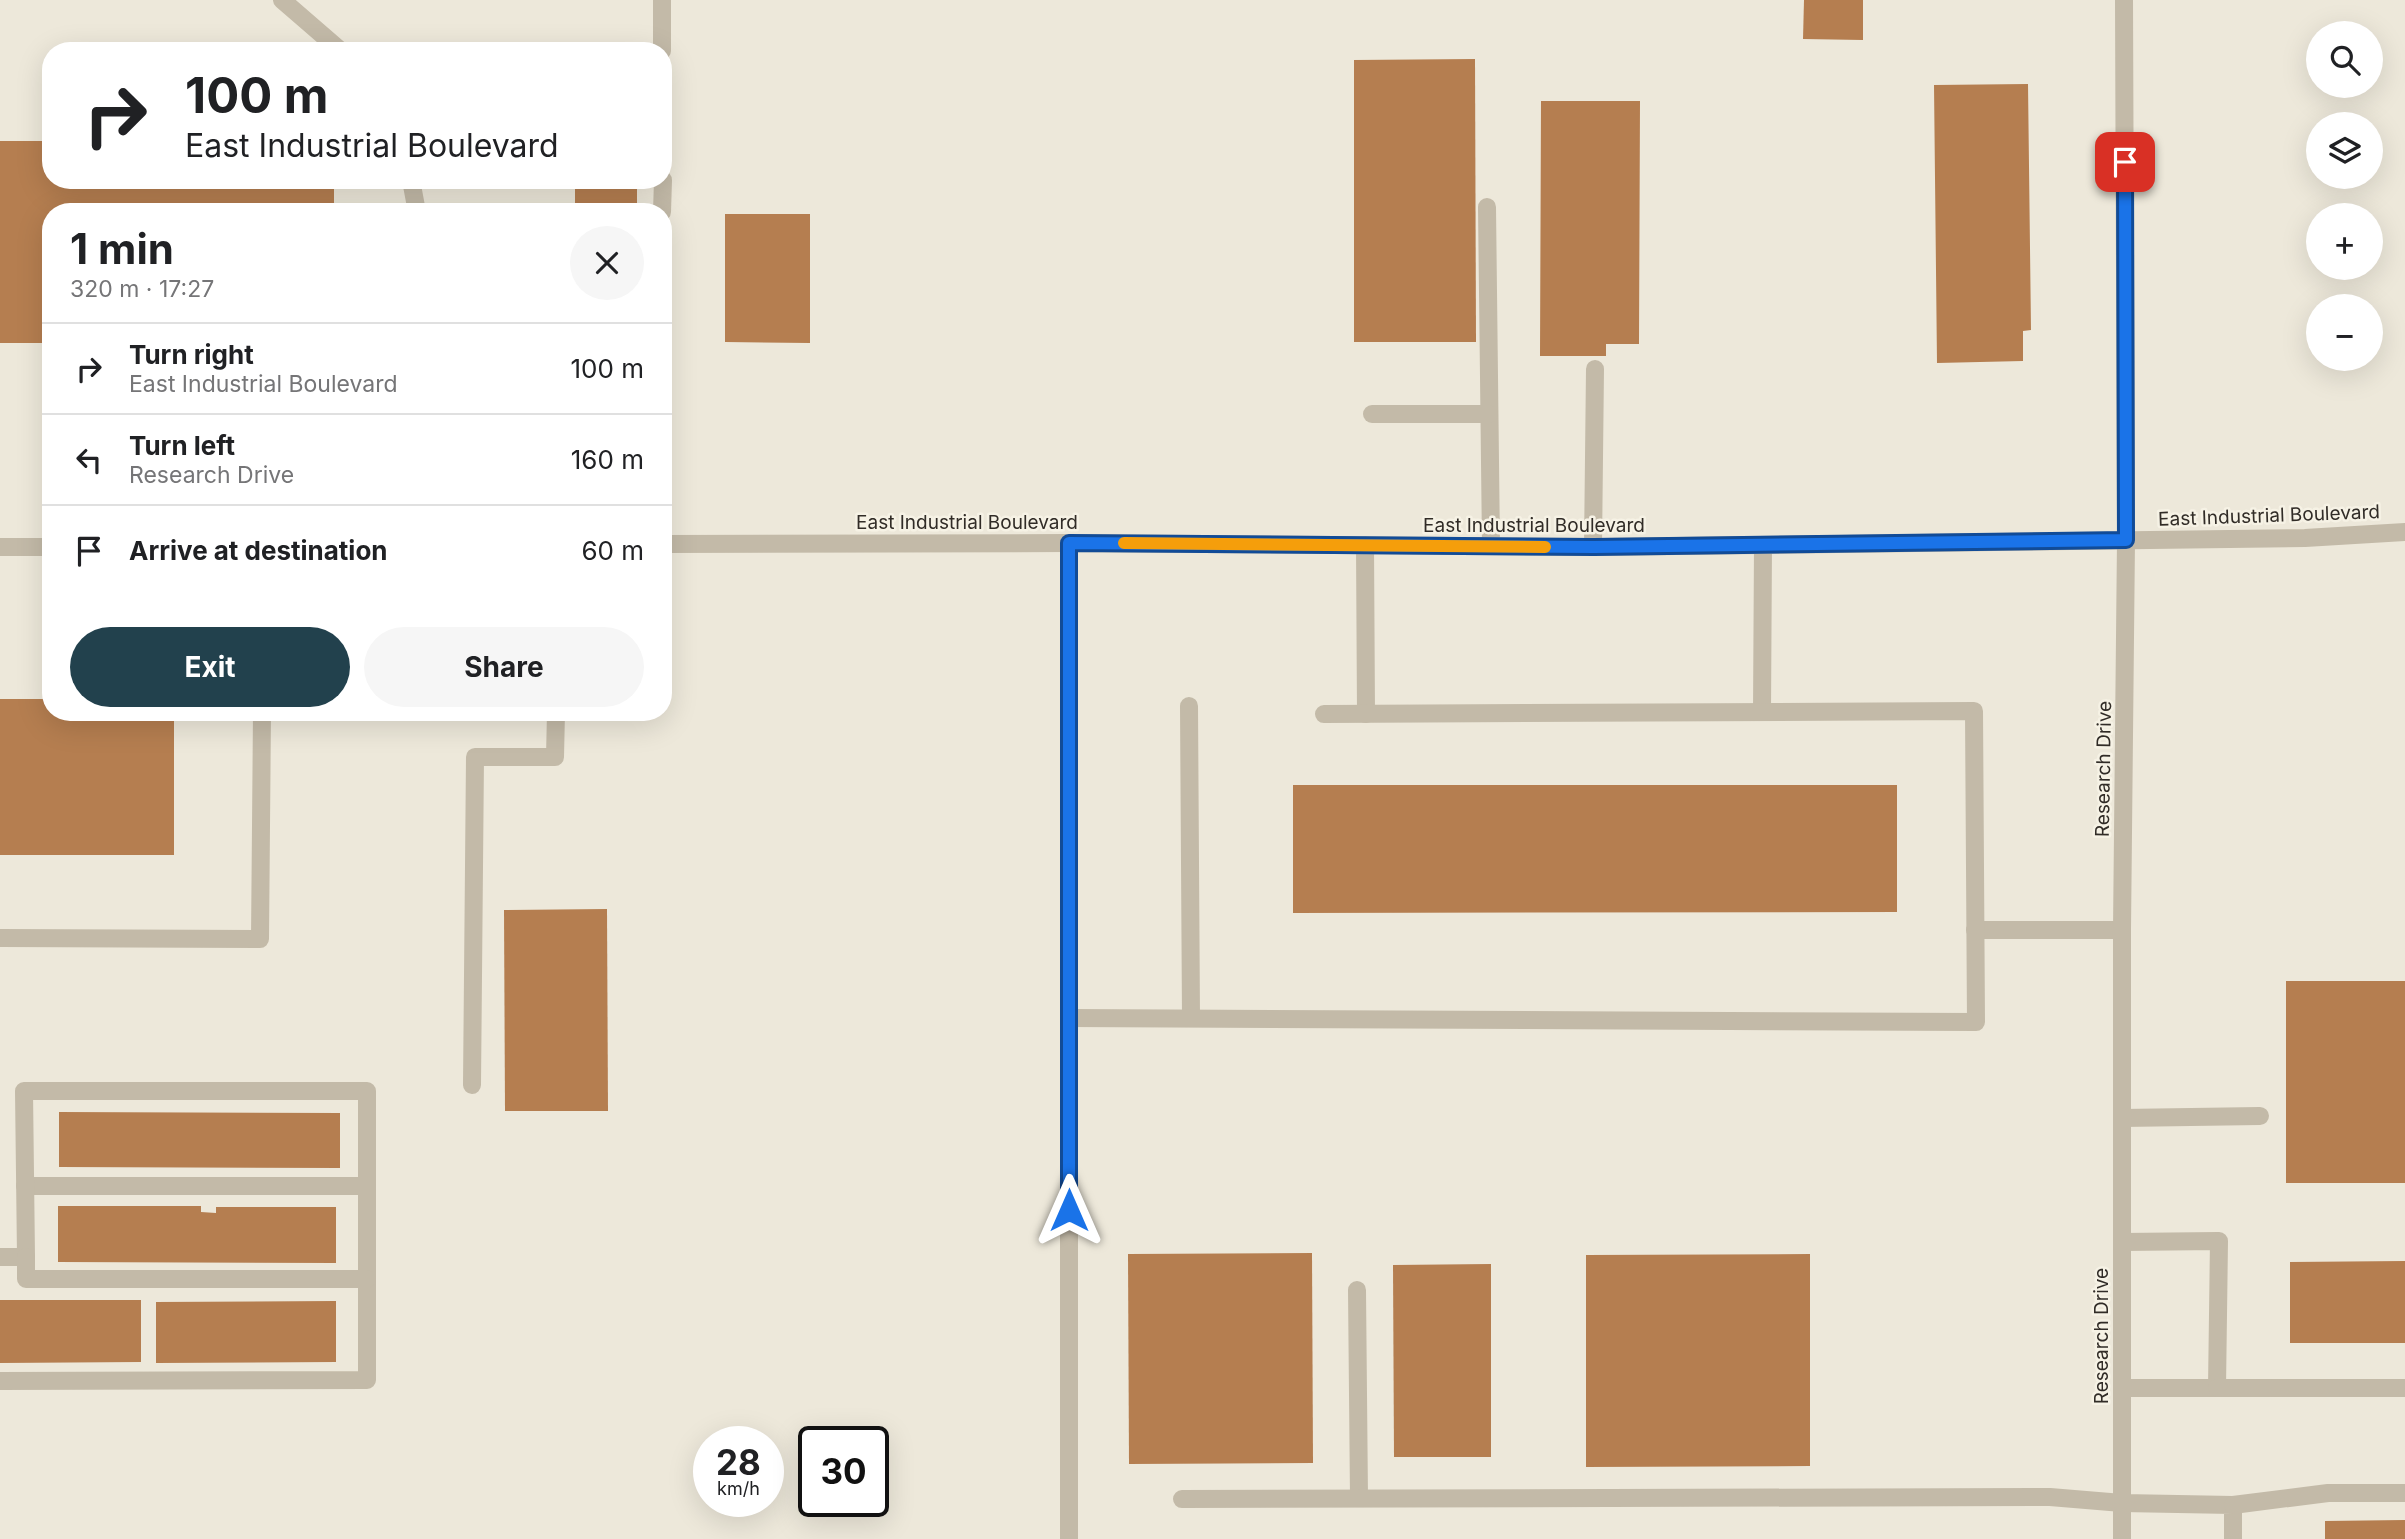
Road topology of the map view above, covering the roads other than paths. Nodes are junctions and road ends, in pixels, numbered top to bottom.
1 (282, 0) edge
2 (662, 0) edge
3 (2124, 0) edge
4 (331, 42) edge
5 (662, 42) edge
6 (1487, 207) dead end
7 (1595, 369) dead end
8 (1372, 414) dead end
9 (1489, 414) junction
10 (2405, 532) edge
11 (2126, 540) junction
12 (1069, 543) junction
13 (672, 544) edge
14 (1365, 545) junction
15 (1763, 545) junction
16 (1491, 546) junction
17 (0, 547) edge
18 (42, 547) edge
19 (1594, 547) junction
20 (1189, 706) dead end
21 (1762, 712) junction
22 (1324, 714) dead end
23 (1366, 714) junction
24 (262, 721) edge
25 (556, 721) edge
26 (1975, 930) junction
27 (2122, 930) junction
28 (0, 938) edge
29 (1069, 1018) junction
30 (1192, 1018) junction
31 (472, 1085) dead end
32 (2260, 1116) dead end
33 (2122, 1118) junction
34 (25, 1186) junction
35 (367, 1186) junction
36 (2122, 1242) junction
37 (0, 1257) edge
38 (26, 1257) junction
39 (367, 1279) junction
40 (1357, 1290) dead end
41 (0, 1381) edge
42 (2122, 1388) junction
43 (2217, 1388) junction
44 (2405, 1388) edge
45 (2405, 1493) edge
46 (1359, 1498) junction
47 (1182, 1499) dead end
48 (2122, 1503) junction
49 (2233, 1505) junction
50 (1069, 1539) edge
51 (2122, 1539) edge
52 (2233, 1539) edge

1 - 4 street
2 - 5 street
3 - 11 street, Research Drive
6 - 9 street
7 - 19 street
8 - 9 street
9 - 16 street
10 - 11 street, East Industrial Boulevard
11 - 15 street, East Industrial Boulevard
11 - 27 street, Research Drive
12 - 13 street, East Industrial Boulevard
12 - 14 street, East Industrial Boulevard
12 - 29 street
14 - 16 street, East Industrial Boulevard
14 - 23 street
15 - 19 street, East Industrial Boulevard
15 - 21 street
16 - 19 street, East Industrial Boulevard
17 - 18 street
20 - 30 street
21 - 23 street
21 - 26 street
22 - 23 street
24 - 28 street
25 - 31 street
26 - 27 street
26 - 30 street
27 - 33 street, Research Drive
29 - 30 street
29 - 50 street
32 - 33 street
33 - 36 street, Research Drive
34 - 35 street
34 - 35 street
34 - 38 street
35 - 39 street
36 - 42 street, Research Drive
36 - 43 street
37 - 38 street
38 - 39 street
39 - 41 street
40 - 46 street
42 - 43 street
42 - 48 street, Research Drive
43 - 44 street
45 - 49 street
46 - 47 street
46 - 48 street
48 - 49 street
48 - 51 street, Research Drive
49 - 52 street

